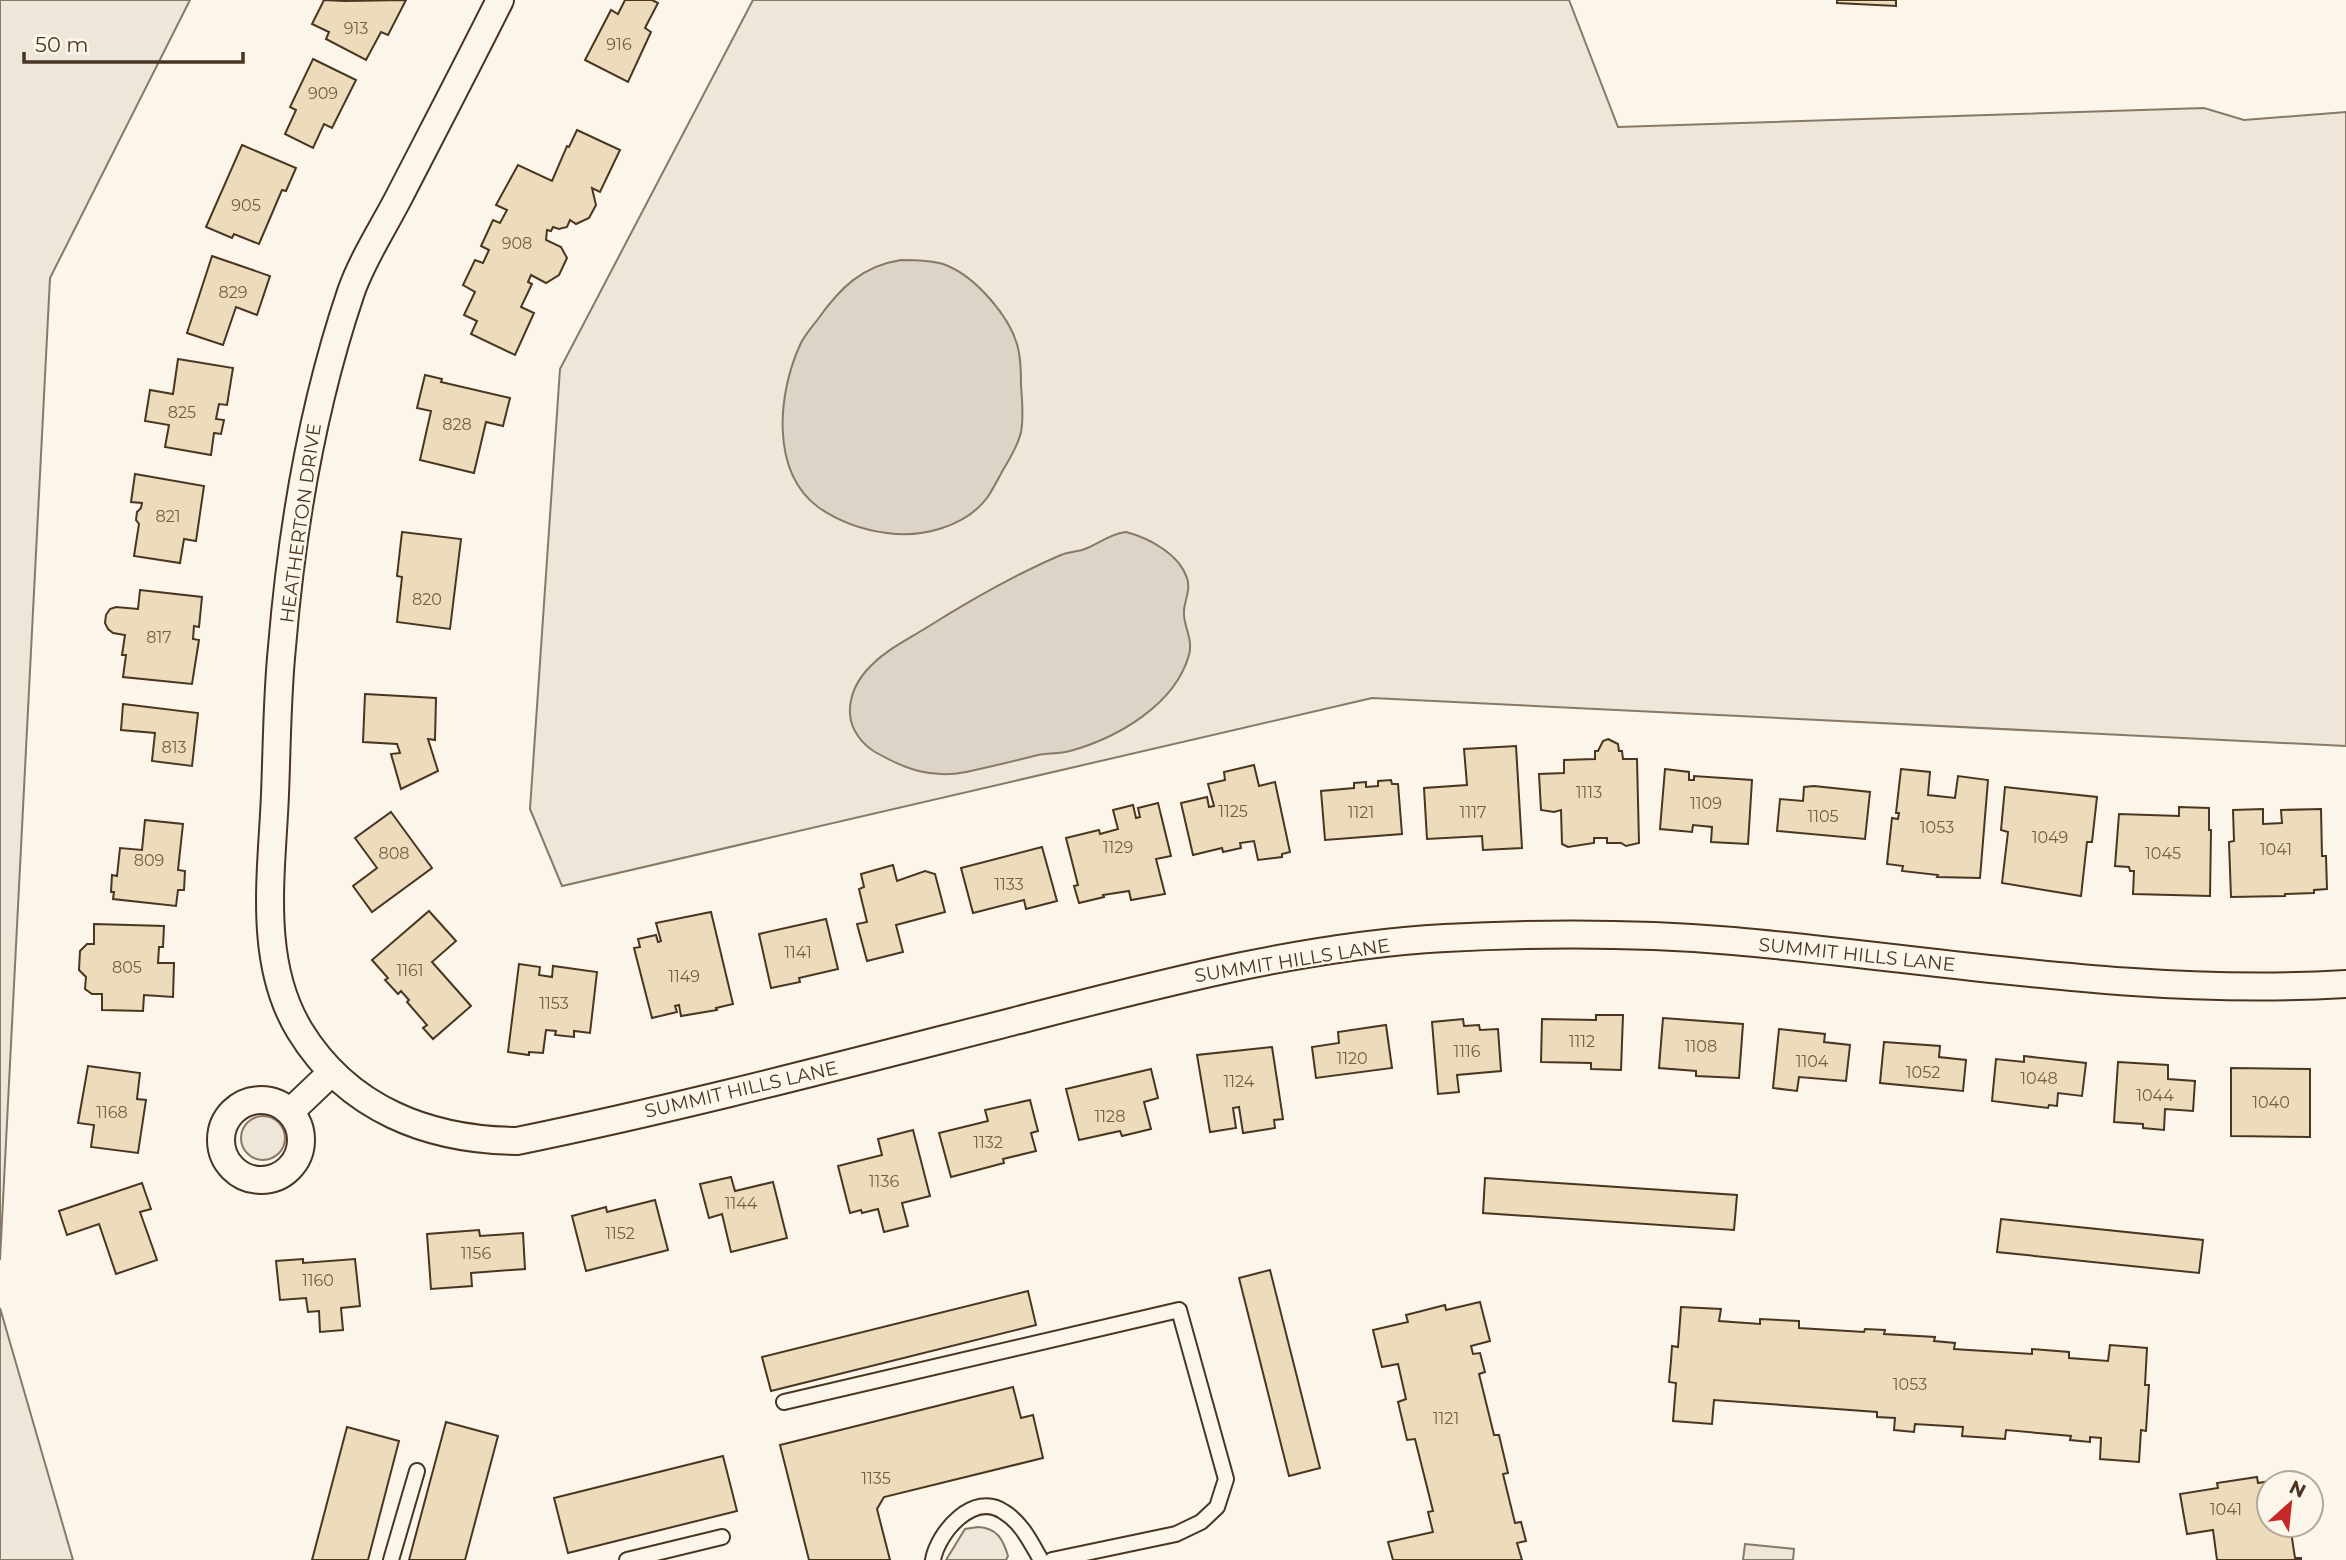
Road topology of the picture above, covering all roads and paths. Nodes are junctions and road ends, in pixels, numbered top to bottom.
1 (500, 0) edge
2 (2346, 984) edge
3 (332, 1072) junction
4 (290, 1112) dead end
5 (784, 1402) dead end
6 (417, 1471) dead end
7 (722, 1537) dead end
8 (391, 1560) edge
9 (627, 1560) edge
10 (933, 1560) edge
11 (1041, 1560) edge
12 (1052, 1560) edge

1 - 3 street, HEATHERTON DRIVE
2 - 3 street, SUMMIT HILLS LANE
3 - 4 street
5 - 12 lane
6 - 8 lane
7 - 9 lane
10 - 11 lane

